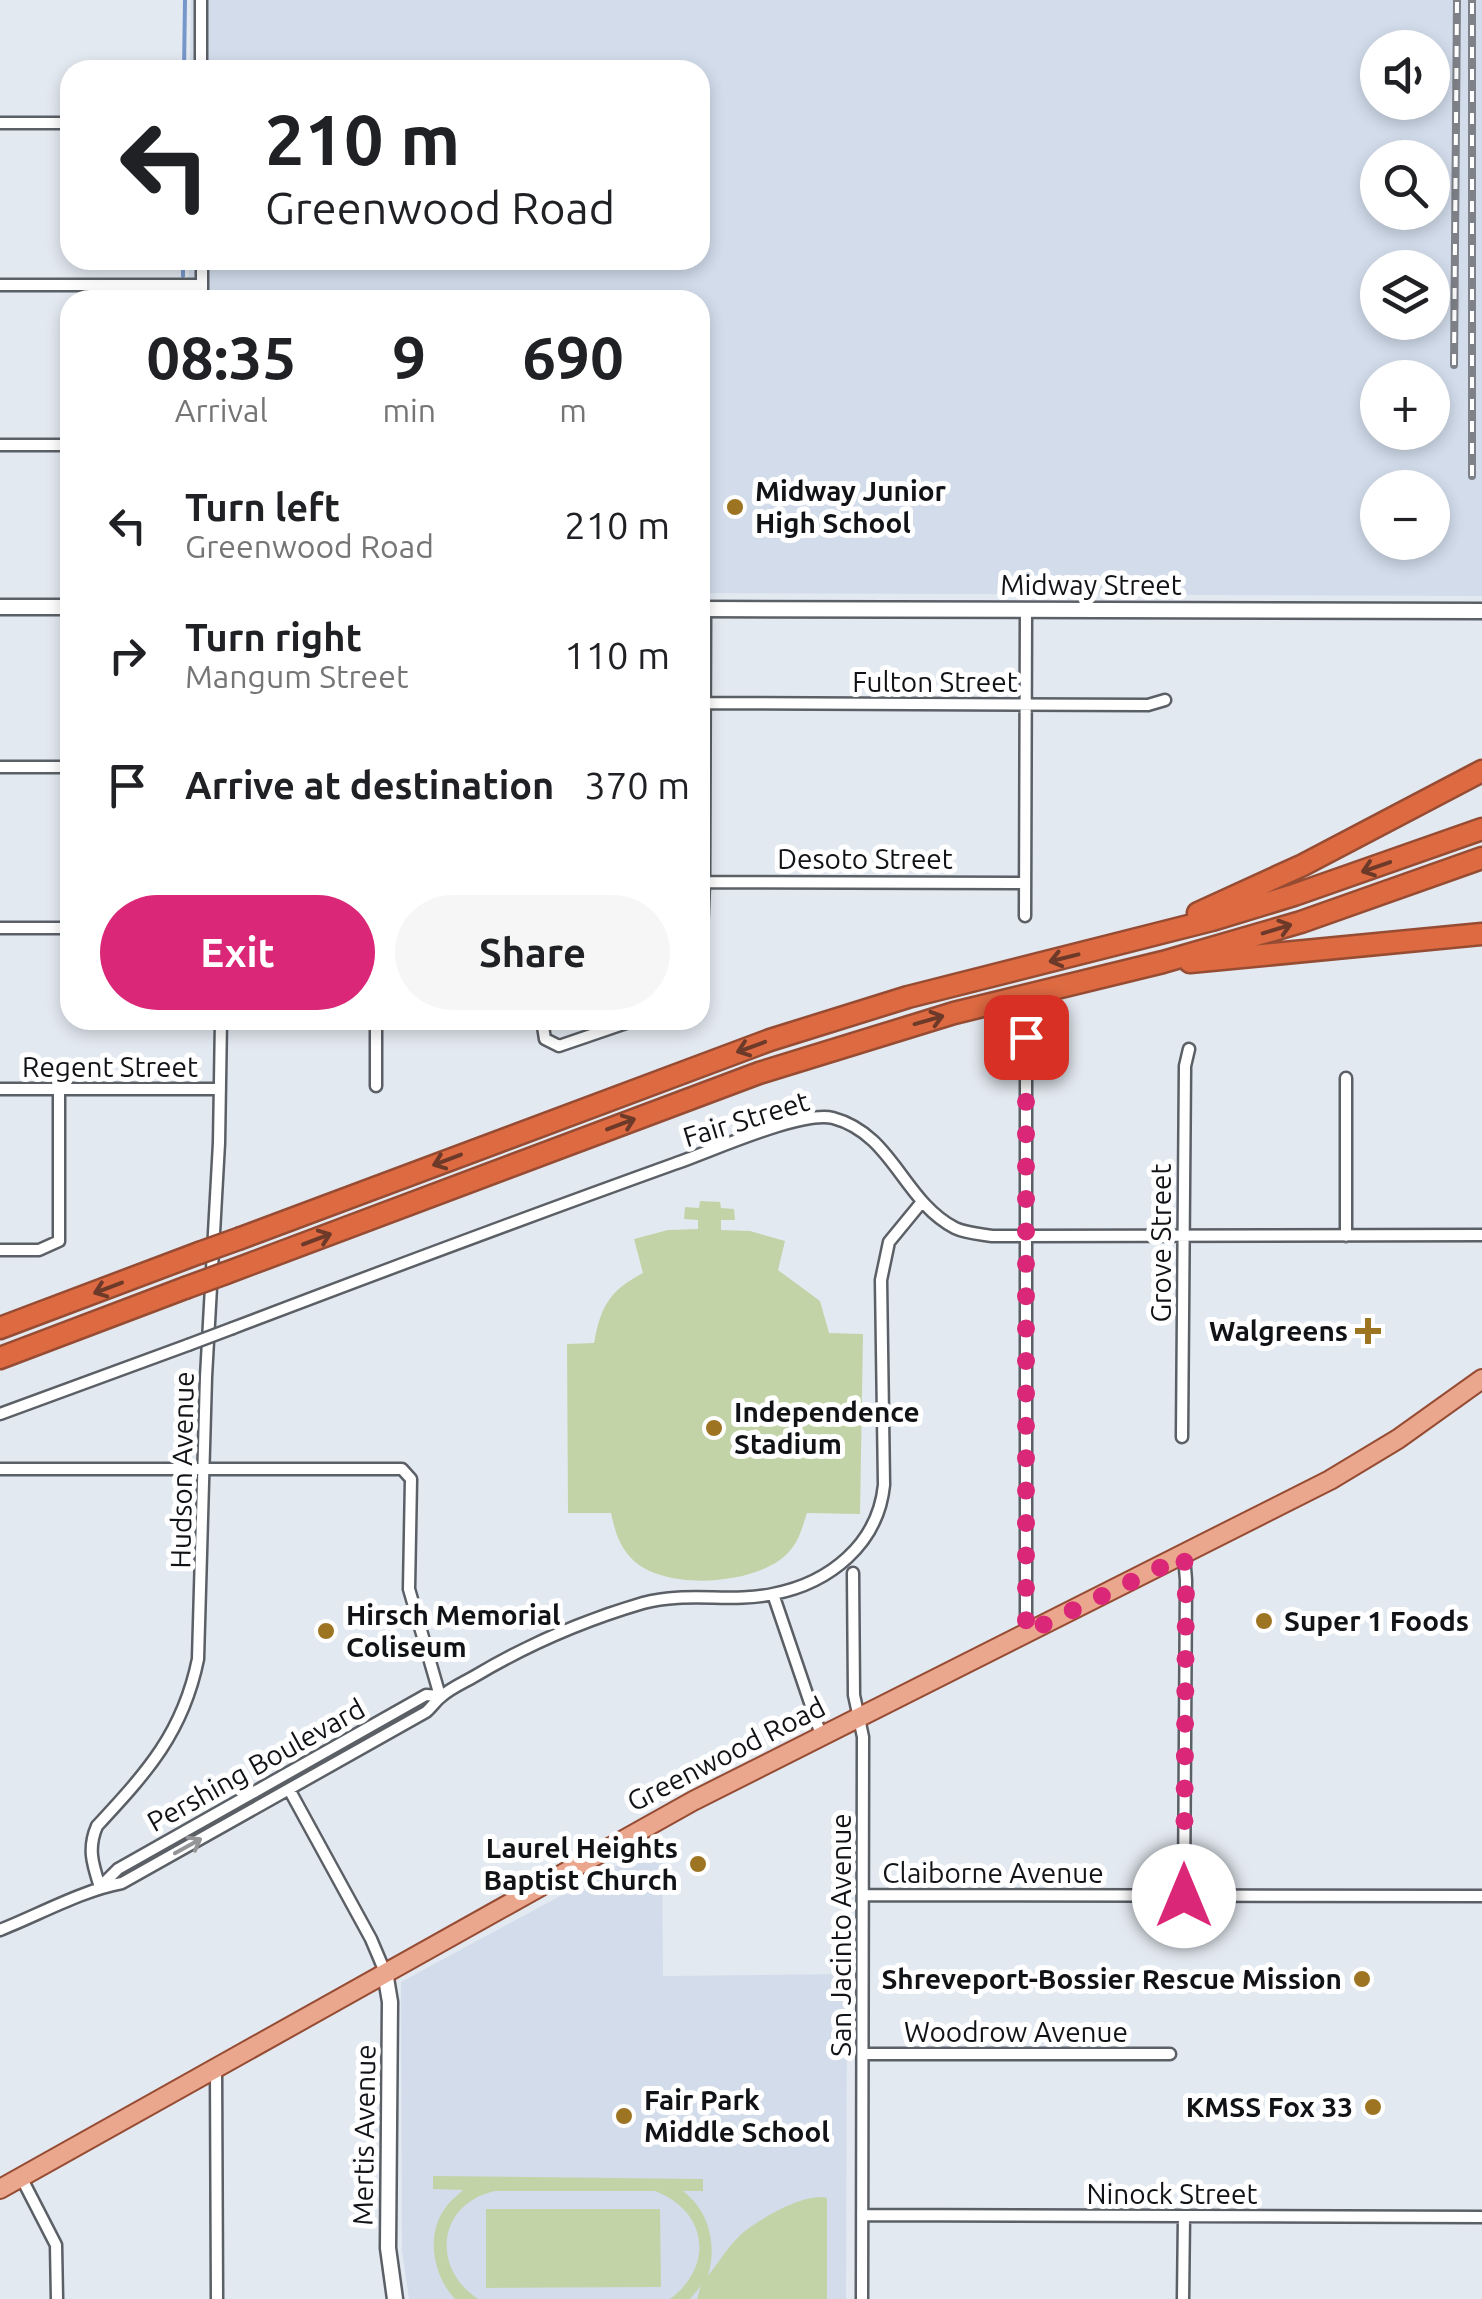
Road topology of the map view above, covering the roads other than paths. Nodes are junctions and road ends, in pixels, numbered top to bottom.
1 (201, 0) edge
2 (201, 60) edge
3 (0, 123) edge
4 (60, 123) edge
5 (202, 270) edge
6 (0, 285) edge
7 (202, 285) junction
8 (202, 290) edge
9 (0, 445) edge
10 (60, 445) edge
11 (0, 607) edge
12 (60, 607) edge
13 (710, 609) edge
14 (1026, 610) junction
15 (1482, 611) edge
16 (1165, 700) dead end
17 (710, 703) edge
18 (1027, 705) junction
19 (0, 768) edge
20 (60, 768) edge
21 (1482, 770) edge
22 (1475, 831) edge
23 (1474, 861) edge
24 (710, 882) edge
25 (1025, 883) junction
26 (1025, 916) dead end
27 (0, 928) edge
28 (60, 928) edge
29 (1482, 934) edge
30 (1144, 938) junction
31 (1162, 962) junction
32 (220, 1030) edge
33 (376, 1030) edge
34 (543, 1030) edge
35 (609, 1030) edge
36 (1026, 1037) dead end
37 (1189, 1050) dead end
38 (1346, 1078) dead end
39 (376, 1086) dead end
40 (220, 1089) junction
41 (0, 1090) edge
42 (59, 1090) junction
43 (921, 1203) junction
44 (1026, 1236) junction
45 (1346, 1236) junction
46 (1482, 1236) edge
47 (1184, 1238) junction
48 (0, 1250) edge
49 (0, 1328) edge
50 (0, 1358) edge
51 (1482, 1379) edge
52 (0, 1414) edge
53 (1182, 1437) dead end
54 (204, 1468) junction
55 (0, 1469) edge
56 (1184, 1556) junction
57 (853, 1573) dead end
58 (772, 1594) junction
59 (1026, 1633) junction
60 (440, 1696) junction
61 (857, 1718) junction
62 (820, 1735) junction
63 (290, 1791) junction
64 (100, 1887) junction
65 (864, 1895) junction
66 (1184, 1896) junction
67 (1482, 1896) edge
68 (0, 1930) edge
69 (385, 1972) junction
70 (863, 2054) junction
71 (1170, 2054) dead end
72 (216, 2067) junction
73 (22, 2177) junction
74 (0, 2190) edge
75 (862, 2216) junction
76 (1184, 2216) junction
77 (1482, 2217) edge
78 (57, 2299) edge
79 (217, 2299) edge
80 (395, 2299) edge
81 (862, 2299) edge
82 (1183, 2299) edge

1 - 2 street
3 - 4 street
5 - 7 street
6 - 7 street
7 - 8 street
9 - 10 street
11 - 12 street
13 - 14 street, Midway Street
14 - 15 street, Midway Street
14 - 18 street
16 - 18 street, Fulton Street
17 - 18 street, Fulton Street
18 - 25 street
19 - 20 street
21 - 30 highway
22 -> 30 highway
31 -> 23 highway
24 - 25 street, Desoto Street
25 - 26 street
27 - 28 street
29 - 31 highway
30 -> 49 highway, bridge
50 -> 31 highway, bridge
32 - 40 street, Hudson Avenue
33 - 39 street
34 - 35 street
36 - 44 street
37 - 47 street, Grove Street
38 - 45 street
40 - 42 street, Regent Street
40 - 54 street, Hudson Avenue
41 - 42 street, Regent Street
42 - 48 street
43 - 44 street, Fair Street
43 - 52 street, Fair Street, bridge
43 - 58 street, Pershing Boulevard
44 - 47 street, Fair Street
44 - 59 street
45 - 46 street, Fair Street
45 - 47 street, Fair Street
47 - 53 street, Grove Street
51 - 56 main road, Greenwood Road
54 - 55 street
54 - 60 street
54 - 64 street, Hudson Avenue
56 - 59 main road, Greenwood Road
56 - 66 street
57 - 61 street, San Jacinto Avenue
58 - 60 street, Pershing Boulevard
58 - 62 street
59 - 61 main road, Greenwood Road
60 - 63 street, Pershing Boulevard
60 - 64 street, Pershing Boulevard
61 - 62 main road, Greenwood Road
61 - 65 street, San Jacinto Avenue
62 - 69 main road, Greenwood Road
64 -> 63 street, Pershing Boulevard
63 - 69 street
64 - 68 street, Pershing Boulevard
65 - 66 street, Claiborne Avenue
65 - 70 street, San Jacinto Avenue
66 - 67 street, Claiborne Avenue
69 - 72 main road, Greenwood Road
69 - 80 street, Mertis Avenue
70 - 71 street, Woodrow Avenue
70 - 75 street, San Jacinto Avenue
72 - 73 main road, Greenwood Road
72 - 79 street
73 - 74 main road, Greenwood Road
73 - 78 street
75 - 76 street, Ninock Street
75 - 81 street, San Jacinto Avenue
76 - 77 street, Ninock Street
76 - 82 street

